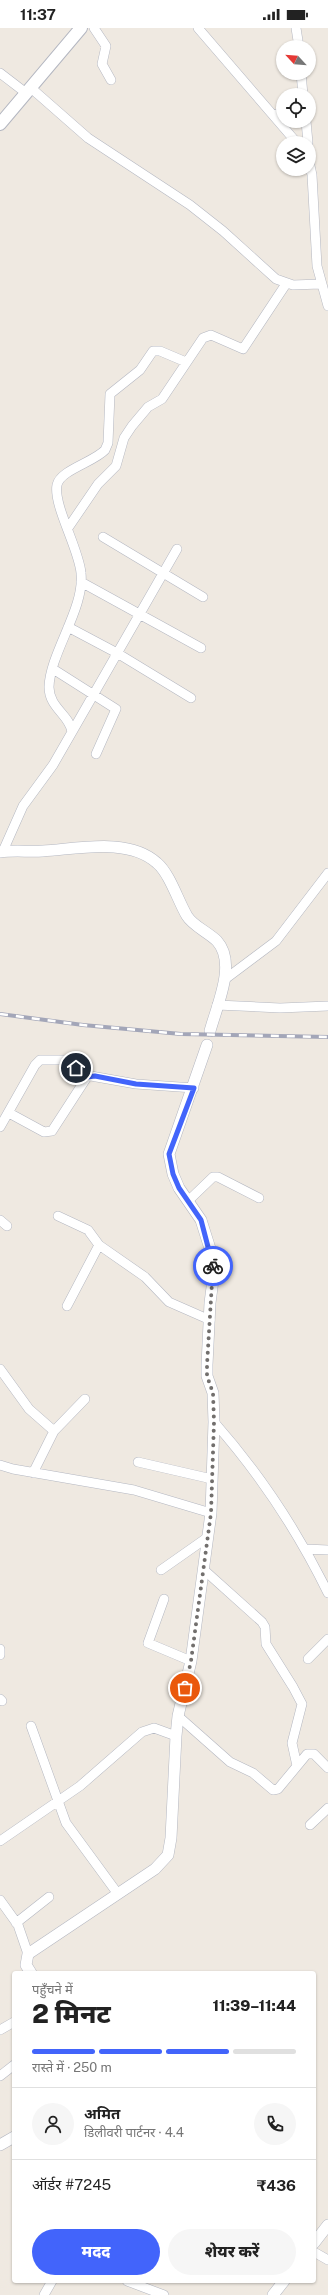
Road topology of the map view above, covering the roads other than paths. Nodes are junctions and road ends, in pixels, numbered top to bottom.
1 (81, 28) edge
2 (94, 28) edge
3 (198, 28) edge
4 (296, 28) edge
5 (298, 40) edge
6 (0, 73) edge
7 (110, 80) dead end
8 (29, 90) junction
9 (276, 114) edge
10 (273, 115) junction
11 (0, 124) edge
12 (291, 136) edge
13 (311, 176) edge
14 (286, 284) junction
15 (320, 284) junction
16 (328, 306) edge
17 (186, 362) junction
18 (108, 443) junction
19 (118, 461) junction
20 (68, 528) junction
21 (103, 536) dead end
22 (177, 549) dead end
23 (163, 573) junction
24 (81, 582) junction
25 (203, 597) dead end
26 (140, 614) junction
27 (68, 627) junction
28 (201, 648) dead end
29 (118, 652) junction
30 (53, 669) junction
31 (94, 694) junction
32 (191, 698) dead end
33 (72, 732) junction
34 (96, 754) dead end
35 (1, 852) edge
36 (328, 873) edge
37 (224, 980) junction
38 (217, 1006) junction
39 (328, 1006) edge
40 (210, 1031) dead end
41 (207, 1045) dead end
42 (87, 1077) junction
43 (194, 1088) junction
44 (9, 1113) junction
45 (0, 1127) edge
46 (259, 1198) dead end
47 (188, 1201) junction
48 (58, 1216) dead end
49 (99, 1245) junction
50 (67, 1306) dead end
51 (210, 1320) junction
52 (0, 1369) edge
53 (84, 1399) dead end
54 (214, 1422) junction
55 (54, 1431) junction
56 (138, 1462) dead end
57 (0, 1465) edge
58 (33, 1473) junction
59 (212, 1479) junction
60 (211, 1513) junction
61 (208, 1537) junction
62 (306, 1549) junction
63 (328, 1550) edge
64 (203, 1569) junction
65 (161, 1570) dead end
66 (328, 1592) edge
67 (164, 1599) dead end
68 (328, 1639) edge
69 (0, 1649) edge
70 (0, 1655) edge
71 (308, 1660) dead end
72 (191, 1661) junction
73 (178, 1716) junction
74 (31, 1726) dead end
75 (176, 1736) junction
76 (297, 1766) junction
77 (328, 1768) edge
78 (58, 1803) junction
79 (328, 1808) edge
80 (310, 1825) dead end
81 (0, 1841) edge
82 (118, 1894) junction
83 (48, 1897) dead end
84 (0, 1900) edge
85 (16, 1923) junction
86 (28, 1954) junction
87 (29, 1971) edge
88 (12, 2023) edge
89 (0, 2030) edge
90 (12, 2067) edge
91 (0, 2076) edge
92 (12, 2137) edge
93 (0, 2145) edge
94 (328, 2225) edge
95 (316, 2240) edge
96 (316, 2253) edge
97 (328, 2260) edge
98 (51, 2283) edge
99 (133, 2283) edge
100 (282, 2283) edge
101 (44, 2295) edge
102 (164, 2295) edge
103 (273, 2295) edge

1 - 8 main road
2 - 7 street
3 - 10 street
4 - 5 street
6 - 8 street
8 - 11 main road
8 - 14 street
9 - 10 street
10 - 12 street
13 - 15 street
14 - 15 street
14 - 17 street
15 - 16 street
17 - 18 street
17 - 19 street
18 - 19 street
18 - 20 street
19 - 20 street
20 - 24 street
21 - 23 street
22 - 23 street
23 - 25 street
23 - 26 street
24 - 26 street
24 - 27 street
26 - 28 street
26 - 29 street
27 - 29 street
27 - 30 street
29 - 31 street
29 - 32 street
30 - 31 street
30 - 33 street
31 - 33 street
31 - 34 street
33 - 35 street
35 - 37 street
36 - 37 street
37 - 38 street
38 - 39 street
38 - 40 street
41 - 43 street
42 - 43 street
42 - 44 street
42 - 44 street
43 - 47 street
44 - 45 street
46 - 47 street
47 - 51 street
48 - 49 street
49 - 50 street
49 - 51 street
51 - 54 street
52 - 55 street
53 - 55 street
54 - 59 street
54 - 62 street
55 - 58 street
56 - 59 street
57 - 58 street
58 - 60 street
59 - 60 street
60 - 61 street
61 - 64 street
61 - 65 street
62 - 63 street
62 - 66 street
64 - 72 street
64 - 76 street
67 - 72 street
68 - 71 street
69 - 70 street
72 - 73 street
73 - 75 street
73 - 76 street
74 - 78 street
75 - 78 street
75 - 82 street
76 - 77 street
78 - 81 street
78 - 82 street
79 - 80 street
82 - 86 street
83 - 85 street
84 - 85 street
85 - 86 street
86 - 87 street
88 - 89 street
90 - 91 street
92 - 93 street
94 - 95 street
96 - 97 street
98 - 101 street
99 - 102 street
100 - 103 street

